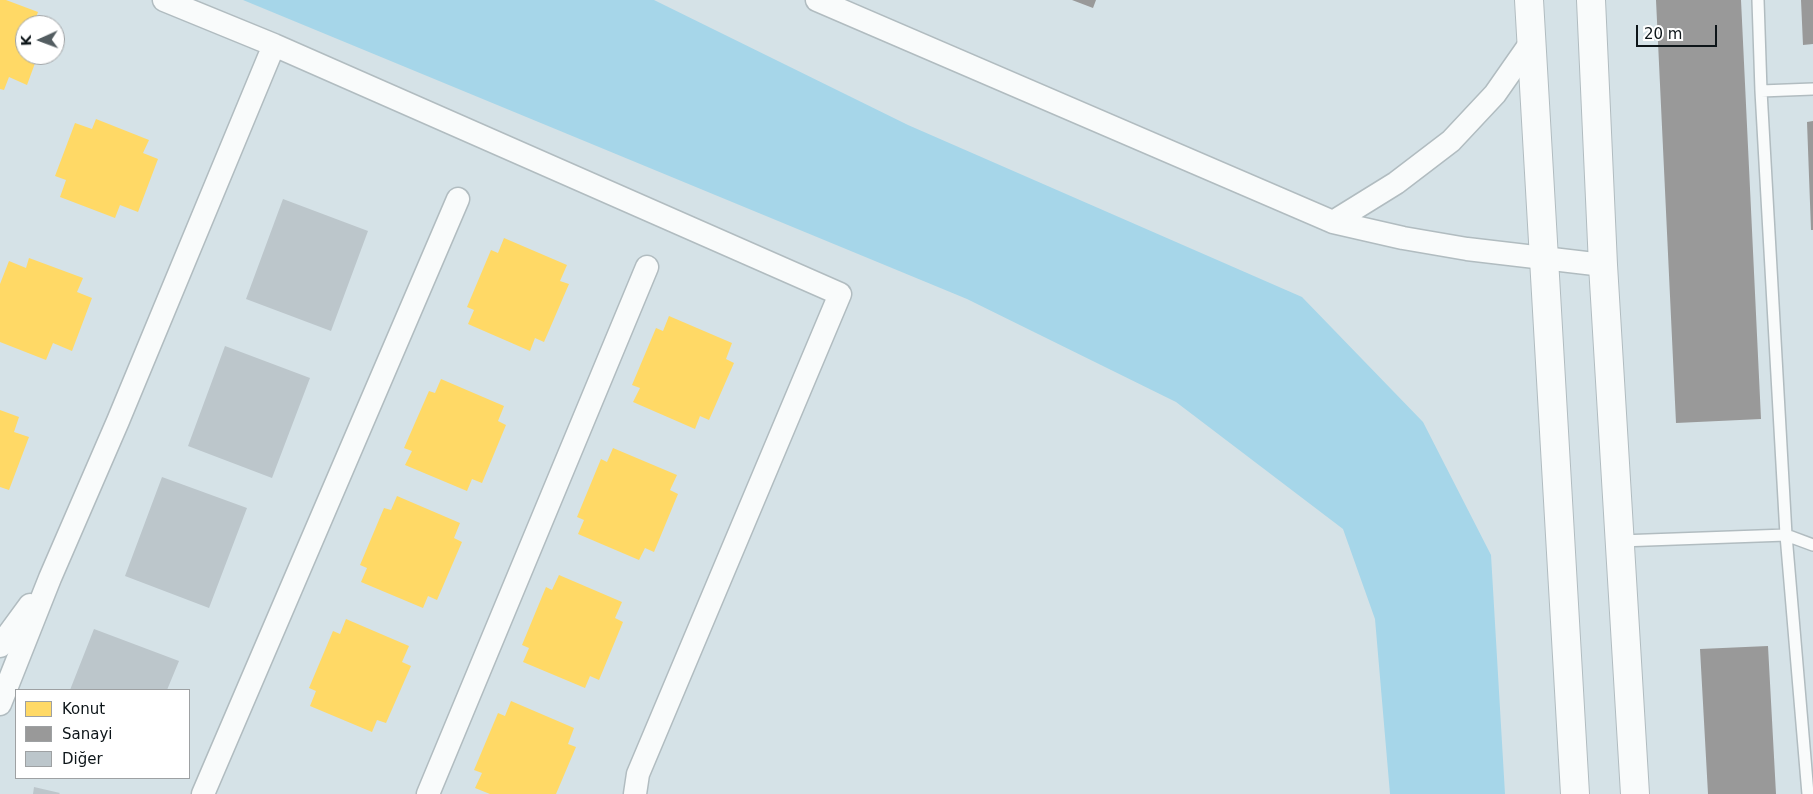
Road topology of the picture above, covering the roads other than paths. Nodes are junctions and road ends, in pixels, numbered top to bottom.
1 (164, 0) edge
2 (817, 0) edge
3 (1529, 0) edge
4 (1591, 0) edge
5 (1758, 0) edge
6 (1532, 40) junction
7 (274, 45) junction
8 (1813, 89) edge
9 (1761, 91) junction
10 (458, 198) dead end
11 (1333, 222) junction
12 (1545, 258) junction
13 (1603, 265) junction
14 (647, 267) dead end
15 (1786, 535) junction
16 (1620, 541) junction
17 (1813, 545) edge
18 (50, 578) junction
19 (0, 646) edge
20 (0, 704) edge
21 (203, 794) edge
22 (428, 794) edge
23 (635, 794) edge
24 (1575, 794) edge
25 (1635, 794) edge
26 (1808, 794) edge

1 - 7 street
2 - 11 street
3 - 6 street
4 - 13 street
5 - 9 lane
6 - 11 street
6 - 12 street
7 - 18 street
7 - 23 street
8 - 9 lane
9 - 15 lane
10 - 21 street
11 - 12 street
12 - 13 street
12 - 24 street
13 - 16 street
14 - 22 street
15 - 16 lane
15 - 17 lane
15 - 26 lane
16 - 25 street
18 - 19 street
18 - 20 street

